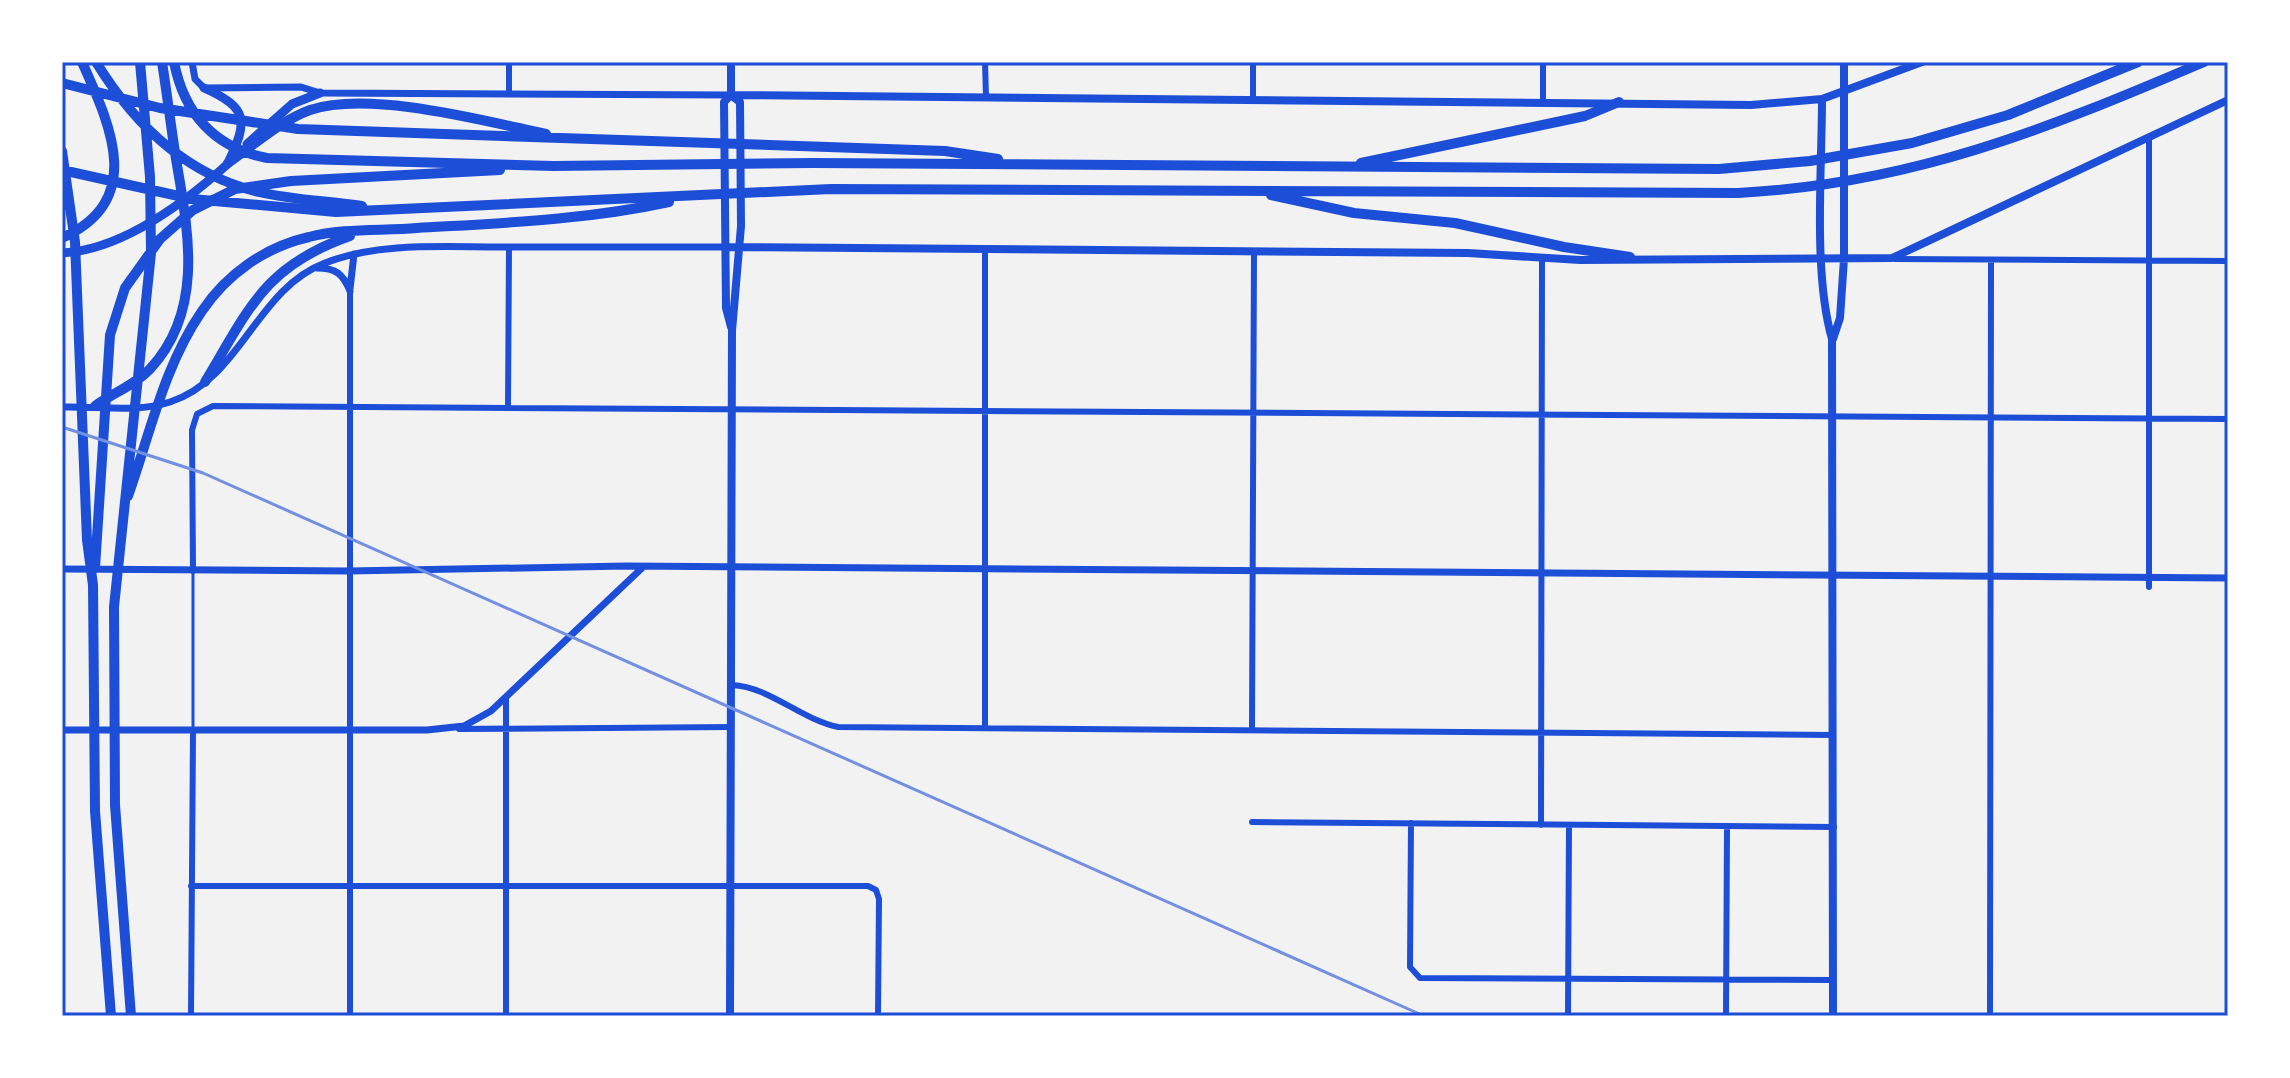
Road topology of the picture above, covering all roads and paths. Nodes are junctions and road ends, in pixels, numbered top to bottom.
1 (82, 62) edge
2 (138, 62) edge
3 (162, 62) edge
4 (174, 62) edge
5 (192, 62) edge
6 (509, 62) edge
7 (731, 62) edge
8 (985, 62) edge
9 (1253, 62) edge
10 (1543, 62) edge
11 (1844, 62) edge
12 (1921, 62) edge
13 (2138, 62) edge
14 (2204, 62) edge
15 (99, 67) edge
16 (62, 83) edge
17 (204, 88) junction
18 (1846, 91) junction
19 (320, 93) junction
20 (509, 94) junction
21 (731, 95) junction
22 (986, 97) junction
23 (1253, 98) junction
24 (1822, 99) junction
25 (2228, 100) edge
26 (1543, 101) junction
27 (1619, 102) junction
28 (2149, 137) junction
29 (579, 141) junction
30 (62, 151) edge
31 (228, 163) junction
32 (1041, 164) junction
33 (553, 166) junction
34 (1343, 167) junction
35 (62, 170) edge
36 (62, 187) edge
37 (1249, 191) junction
38 (690, 198) junction
39 (396, 211) junction
40 (365, 232) junction
41 (62, 238) edge
42 (75, 242) junction
43 (509, 247) junction
44 (724, 247) junction
45 (739, 247) junction
46 (985, 250) junction
47 (1254, 252) junction
48 (62, 253) edge
49 (354, 254) junction
50 (1542, 257) junction
51 (1630, 257) junction
52 (1892, 258) junction
53 (1823, 259) junction
54 (1844, 259) junction
55 (2151, 260) junction
56 (1991, 261) junction
57 (2228, 261) edge
58 (312, 268) junction
59 (350, 291) junction
60 (732, 331) junction
61 (1832, 339) junction
62 (205, 382) junction
63 (95, 406) junction
64 (62, 407) edge
65 (508, 408) junction
66 (351, 409) junction
67 (732, 410) junction
68 (985, 411) junction
69 (1253, 415) junction
70 (1542, 416) junction
71 (1832, 416) junction
72 (1992, 417) junction
73 (2150, 418) junction
74 (2228, 419) edge
75 (122, 513) junction
76 (642, 568) junction
77 (65, 569) edge
78 (732, 569) junction
79 (984, 569) junction
80 (193, 571) junction
81 (349, 571) junction
82 (1252, 572) junction
83 (1542, 574) junction
84 (1832, 576) junction
85 (1991, 577) junction
86 (2149, 578) junction
87 (2228, 578) edge
88 (93, 585) junction
89 (2149, 587) dead end
90 (732, 685) junction
91 (506, 698) junction
92 (731, 727) junction
93 (507, 728) junction
94 (985, 728) junction
95 (62, 730) edge
96 (350, 730) junction
97 (438, 730) junction
98 (1252, 730) junction
99 (193, 731) junction
100 (1541, 732) junction
101 (1832, 735) junction
102 (1252, 822) dead end
103 (1411, 823) junction
104 (1541, 825) junction
105 (1569, 825) junction
106 (1727, 826) junction
107 (1834, 827) junction
108 (191, 886) junction
109 (350, 886) junction
110 (506, 886) junction
111 (730, 886) junction
112 (1568, 979) junction
113 (1833, 980) junction
114 (1726, 981) junction
115 (111, 1016) edge
116 (131, 1016) edge
117 (191, 1016) edge
118 (350, 1016) edge
119 (506, 1016) edge
120 (730, 1016) edge
121 (878, 1016) edge
122 (1568, 1016) edge
123 (1726, 1016) edge
124 (1833, 1016) edge
125 (1990, 1016) edge

1 - 41 highway
2 - 75 highway
3 - 63 highway
4 - 33 highway
5 - 17 street
6 - 20 street
7 - 21 main road
8 - 22 street
9 - 23 street
10 - 26 street
11 - 18 main road
12 - 18 main road
13 - 34 highway
14 - 37 highway
15 - 39 highway
16 - 29 highway
17 - 19 street
17 - 31 main road
18 - 24 main road
18 - 54 main road
19 - 20 street
19 - 31 main road
20 - 21 street
21 - 22 main road
21 - 44 main road
21 - 45 main road
22 - 23 main road
23 - 26 main road
24 - 27 main road
24 - 53 main road
25 - 28 main road
26 - 27 main road
27 - 34 highway
28 - 52 main road
28 - 55 street
29 - 31 highway
29 - 32 highway
30 - 42 highway
31 - 48 main road
32 - 33 highway
32 - 34 highway
33 - 88 highway
35 - 39 highway
36 - 42 highway
37 - 38 highway
37 - 51 highway
38 - 39 highway
38 - 40 highway
40 - 62 highway
40 - 75 highway
42 - 88 highway
43 - 44 street
43 - 49 street
43 - 65 street
44 - 45 main road
44 - 60 main road
45 - 46 main road
45 - 60 main road
46 - 47 main road
46 - 68 street
47 - 50 main road
47 - 69 street
49 - 58 street
49 - 59 street
50 - 51 main road
50 - 70 street
51 - 53 main road
52 - 54 main road
52 - 56 street
53 - 54 main road
53 - 61 main road
54 - 61 main road
55 - 56 street
55 - 57 street
55 - 73 street
56 - 72 street
58 - 59 street
58 - 62 street
59 - 66 street
60 - 67 main road
61 - 71 main road
62 - 63 street
63 - 64 street
65 - 66 street
65 - 67 street
66 - 80 street
66 - 81 street
67 - 68 street
67 - 78 main road
68 - 69 street
68 - 79 street
69 - 70 street
69 - 82 street
70 - 71 street
70 - 83 street
71 - 72 street
71 - 84 main road
72 - 73 street
72 - 85 street
73 - 74 street
73 - 86 street
75 - 116 highway
76 - 78 street
76 - 81 street
76 - 91 street
77 - 80 street
78 - 79 street
78 - 90 main road
79 - 82 street
79 - 94 street
80 - 81 street
80 - 99 lane
81 - 96 street
82 - 83 street
82 - 98 street
83 - 84 street
83 - 100 street
84 - 85 street
84 - 101 main road
85 - 86 street
85 - 125 street
86 - 87 street
86 - 89 street
88 - 115 highway
90 - 92 main road
90 - 94 street
91 - 93 street
91 - 97 street
92 - 93 street
92 - 111 main road
93 - 97 street
93 - 110 street
94 - 98 street
95 - 99 street
96 - 97 street
96 - 99 street
96 - 109 street
98 - 100 street
99 - 108 street
100 - 101 street
100 - 104 street
101 - 107 main road
102 - 103 street
103 - 104 street
103 - 112 street
104 - 105 street
105 - 106 street
105 - 112 street
106 - 107 street
106 - 114 street
107 - 113 main road
108 - 109 street
108 - 117 street
109 - 110 street
109 - 118 street
110 - 111 street
110 - 119 street
111 - 120 main road
111 - 121 street
112 - 114 street
112 - 122 street
113 - 114 street
113 - 124 main road
114 - 123 street

